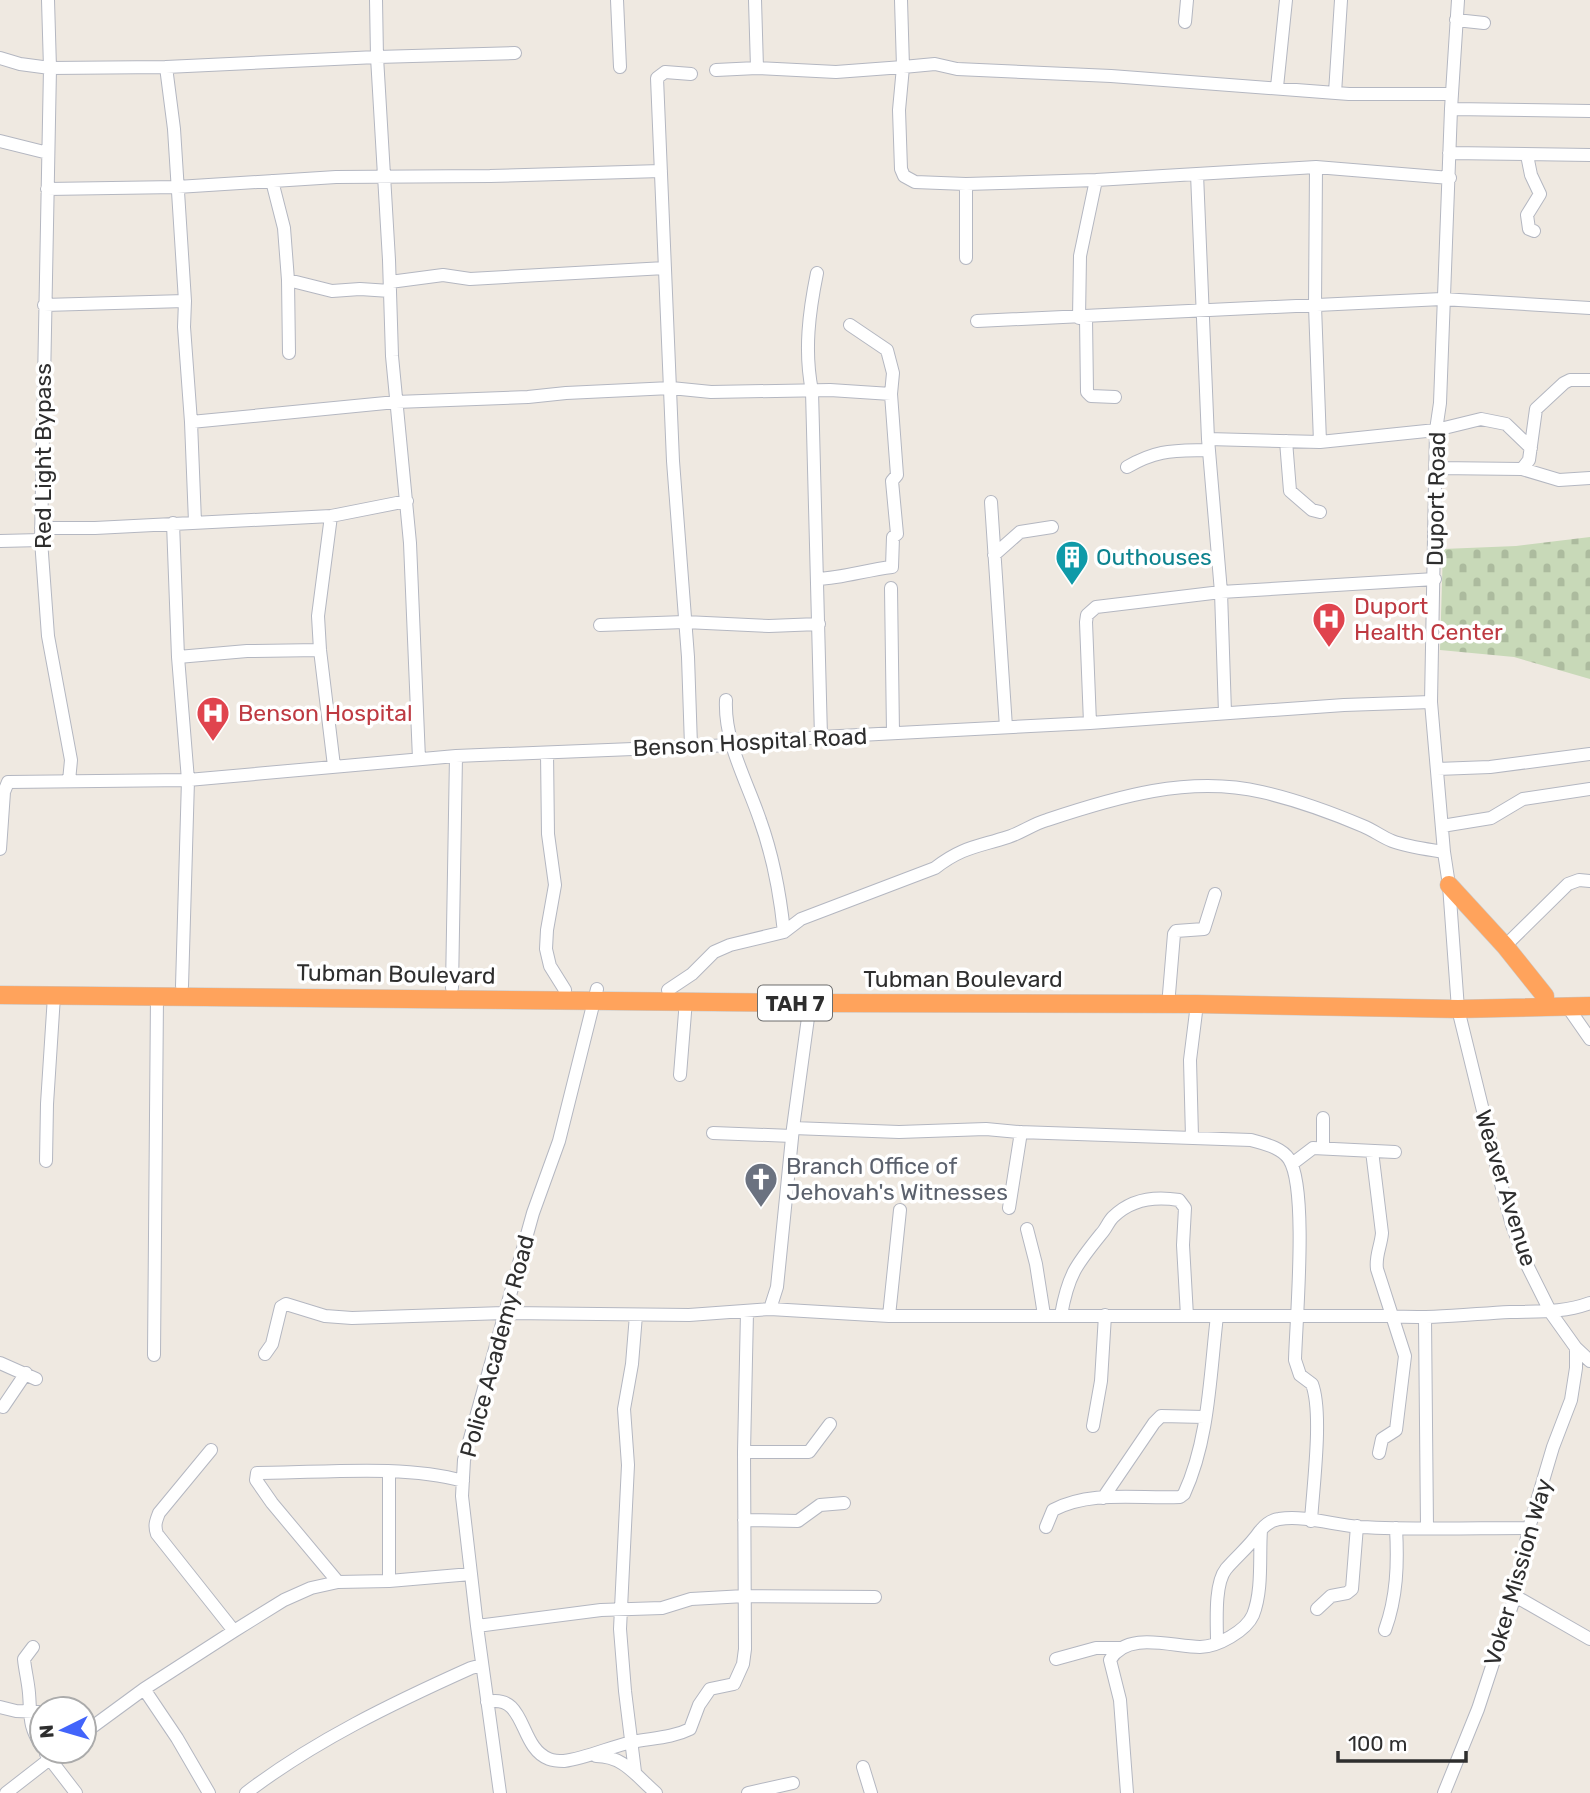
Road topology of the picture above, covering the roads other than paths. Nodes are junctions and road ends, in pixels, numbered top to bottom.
1 (48, 0) edge
2 (376, 0) edge
3 (617, 0) edge
4 (755, 0) edge
5 (901, 0) edge
6 (1186, 0) edge
7 (1286, 0) edge
8 (1341, 0) edge
9 (1458, 0) edge
10 (1456, 20) junction
11 (1185, 22) dead end
12 (1485, 23) dead end
13 (515, 53) dead end
14 (377, 57) junction
15 (0, 58) edge
16 (166, 67) junction
17 (620, 67) dead end
18 (903, 67) junction
19 (50, 68) junction
20 (757, 68) junction
21 (716, 70) dead end
22 (691, 74) dead end
23 (1277, 87) junction
24 (1335, 93) junction
25 (1452, 94) junction
26 (1451, 109) junction
27 (1590, 111) edge
28 (0, 141) edge
29 (48, 153) junction
30 (1449, 153) junction
31 (1527, 155) junction
32 (1590, 155) edge
33 (1316, 167) junction
34 (661, 172) junction
35 (1197, 174) junction
36 (384, 176) junction
37 (1450, 178) junction
38 (1096, 180) junction
39 (272, 181) junction
40 (966, 184) junction
41 (177, 187) junction
42 (47, 189) junction
43 (1534, 231) dead end
44 (966, 258) dead end
45 (665, 268) junction
46 (817, 274) dead end
47 (288, 280) junction
48 (390, 286) junction
49 (1442, 299) junction
50 (185, 300) junction
51 (44, 305) junction
52 (1315, 306) junction
53 (1590, 308) edge
54 (1202, 311) junction
55 (1083, 318) junction
56 (977, 321) dead end
57 (850, 326) dead end
58 (289, 353) dead end
59 (1590, 380) edge
60 (671, 388) junction
61 (812, 391) junction
62 (891, 394) junction
63 (1115, 397) dead end
64 (396, 402) junction
65 (191, 422) junction
66 (1436, 430) junction
67 (1286, 441) junction
68 (1320, 442) junction
69 (1208, 444) junction
70 (1531, 447) junction
71 (1127, 467) dead end
72 (1437, 468) junction
73 (1522, 469) junction
74 (1590, 478) edge
75 (407, 501) junction
76 (990, 502) dead end
77 (1320, 512) dead end
78 (331, 516) junction
79 (195, 522) junction
80 (173, 523) junction
81 (1052, 527) dead end
82 (41, 534) junction
83 (0, 541) edge
84 (994, 555) junction
85 (818, 579) junction
86 (1435, 579) junction
87 (891, 588) dead end
88 (1221, 592) junction
89 (685, 622) junction
90 (819, 624) junction
91 (600, 625) dead end
92 (320, 650) junction
93 (178, 657) junction
94 (726, 700) dead end
95 (1431, 702) junction
96 (1224, 713) junction
97 (1090, 723) junction
98 (1006, 727) junction
99 (893, 733) junction
100 (821, 737) junction
101 (733, 745) junction
102 (691, 746) junction
103 (547, 753) junction
104 (1590, 754) edge
105 (456, 756) junction
106 (419, 759) junction
107 (334, 766) junction
108 (1437, 769) junction
109 (188, 780) junction
110 (69, 781) junction
111 (4, 782) edge
112 (1590, 789) edge
113 (1442, 826) junction
114 (0, 849) edge
115 (1444, 852) junction
116 (1590, 881) edge
117 (1449, 885) junction
118 (1215, 894) dead end
119 (784, 932) junction
120 (1505, 946) junction
121 (0, 985) edge
122 (182, 986) junction
123 (452, 988) junction
124 (565, 990) junction
125 (668, 990) junction
126 (596, 994) junction
127 (1169, 994) junction
128 (0, 995) edge
129 (54, 996) junction
130 (157, 996) junction
131 (1545, 996) junction
132 (1590, 996) edge
133 (686, 1000) junction
134 (810, 1003) junction
135 (1457, 1003) junction
136 (1197, 1004) junction
137 (1567, 1006) junction
138 (1590, 1006) edge
139 (1590, 1040) edge
140 (680, 1075) dead end
141 (1323, 1118) dead end
142 (792, 1132) junction
143 (1021, 1132) junction
144 (713, 1133) dead end
145 (1192, 1138) junction
146 (1323, 1148) junction
147 (1371, 1151) junction
148 (1395, 1152) dead end
149 (46, 1161) dead end
150 (1292, 1164) junction
151 (1009, 1208) dead end
152 (900, 1210) dead end
153 (1027, 1229) dead end
154 (1590, 1303) edge
155 (770, 1309) junction
156 (747, 1312) junction
157 (503, 1313) junction
158 (1551, 1313) junction
159 (636, 1315) junction
160 (1044, 1315) junction
161 (1061, 1315) junction
162 (1105, 1315) junction
163 (889, 1316) junction
164 (1187, 1316) junction
165 (1217, 1316) junction
166 (1296, 1316) junction
167 (1391, 1316) junction
168 (1425, 1319) junction
169 (1576, 1348) junction
170 (265, 1354) dead end
171 (153, 1355) dead end
172 (1590, 1361) edge
173 (0, 1363) edge
174 (3, 1407) dead end
175 (1205, 1418) junction
176 (830, 1424) dead end
177 (1093, 1426) dead end
178 (211, 1450) dead end
179 (744, 1452) junction
180 (1379, 1453) dead end
181 (389, 1472) junction
182 (463, 1481) junction
183 (1103, 1498) junction
184 (844, 1503) dead end
185 (744, 1520) junction
186 (1311, 1521) junction
187 (1357, 1526) junction
188 (1046, 1527) dead end
189 (1427, 1527) junction
190 (1396, 1528) junction
191 (1530, 1528) junction
192 (1261, 1530) junction
193 (471, 1574) junction
194 (389, 1581) junction
195 (338, 1582) junction
196 (745, 1595) junction
197 (1515, 1596) junction
198 (875, 1597) dead end
199 (622, 1609) junction
200 (1317, 1609) dead end
201 (477, 1626) junction
202 (1385, 1630) dead end
203 (234, 1631) junction
204 (1590, 1639) edge
205 (1217, 1642) junction
206 (33, 1647) dead end
207 (1121, 1648) junction
208 (1056, 1659) dead end
209 (482, 1665) junction
210 (144, 1689) junction
211 (29, 1695) edge
212 (487, 1702) junction
213 (1, 1709) edge
214 (28, 1712) edge
215 (98, 1721) edge
216 (631, 1742) junction
217 (582, 1756) junction
218 (35, 1765) edge
219 (58, 1765) edge
220 (863, 1767) dead end
221 (635, 1772) junction
222 (793, 1783) dead end
223 (6, 1793) edge
224 (76, 1793) edge
225 (209, 1793) edge
226 (246, 1793) edge
227 (500, 1793) edge
228 (656, 1793) edge
229 (748, 1793) edge
230 (871, 1793) edge
231 (1127, 1793) edge
232 (1444, 1793) edge

1 - 19 street, Red Light Bypass
2 - 14 street
3 - 17 street
4 - 20 street
5 - 18 street
6 - 11 street
7 - 23 street
8 - 24 street
9 - 10 street, Duport Road
10 - 12 street
10 - 25 street, Duport Road
13 - 14 street
14 - 16 street
14 - 36 street
15 - 19 street
16 - 19 street
16 - 41 street
18 - 20 street
18 - 23 street
18 - 40 street
19 - 29 street, Red Light Bypass
20 - 21 street
22 - 34 street
23 - 24 street
24 - 25 street
25 - 26 street, Duport Road
26 - 27 street
26 - 30 street, Duport Road
28 - 29 street
29 - 42 street, Red Light Bypass
30 - 31 street
30 - 37 street, Duport Road
31 - 32 street
31 - 43 street
33 - 35 street
33 - 37 street
33 - 52 street
34 - 36 street
34 - 45 street
35 - 38 street
35 - 54 street
36 - 39 street
36 - 48 street
37 - 49 street, Duport Road
38 - 40 street
38 - 55 street
39 - 41 street
39 - 47 street
40 - 44 street
41 - 42 street
41 - 50 street
42 - 51 street, Red Light Bypass
45 - 48 street
45 - 60 street
46 - 61 street
47 - 48 street
47 - 58 street
48 - 64 street
49 - 52 street
49 - 53 street
49 - 66 street, Duport Road
50 - 51 street
50 - 65 street
51 - 82 street, Red Light Bypass
52 - 54 street
52 - 68 street
54 - 55 street
54 - 69 street
55 - 56 street
55 - 63 street
57 - 62 street
59 - 70 street
60 - 61 street
60 - 64 street
60 - 89 street
61 - 62 street
61 - 85 street
62 - 85 street
64 - 65 street
64 - 75 street
65 - 79 street
66 - 68 street
66 - 70 street
66 - 72 street, Duport Road
67 - 68 street
67 - 69 street
67 - 77 street
69 - 71 street
69 - 88 street
70 - 73 street
72 - 73 street
72 - 86 street, Duport Road
73 - 74 street
75 - 78 street
75 - 106 street
76 - 84 street
78 - 79 street
78 - 92 street
79 - 80 street
80 - 82 street
80 - 93 street
81 - 84 street
82 - 83 street
82 - 110 street, Red Light Bypass
84 - 98 street
85 - 90 street
86 - 88 street
86 - 95 street, Duport Road
87 - 99 street
88 - 96 street
88 - 97 street
89 - 90 street
89 - 91 street
89 - 102 street
90 - 100 street
92 - 93 street
92 - 107 street
93 - 109 street
94 - 101 street
95 - 96 street, Benson Hospital Road
95 - 108 street, Duport Road
96 - 97 street, Benson Hospital Road
97 - 98 street, Benson Hospital Road
98 - 99 street, Benson Hospital Road
99 - 100 street, Benson Hospital Road
100 - 101 street, Benson Hospital Road
101 - 102 street, Benson Hospital Road
101 - 119 street
102 - 103 street, Benson Hospital Road
103 - 105 street, Benson Hospital Road
103 - 124 street
104 - 108 street
105 - 106 street, Benson Hospital Road
105 - 123 street
106 - 107 street, Benson Hospital Road
107 - 109 street, Benson Hospital Road
108 - 113 street, Duport Road
109 - 110 street, Benson Hospital Road
109 - 122 street
110 - 111 street
111 - 114 street
112 - 113 street
113 - 115 street, Duport Road
115 - 117 street, Duport Road
115 - 119 street
116 - 120 street
117 - 120 highway
117 - 135 street, Duport Road
118 - 127 street
119 - 125 street
120 - 131 highway
121 - 122 highway, Tubman Boulevard / TAH 7
122 - 123 highway, Tubman Boulevard / TAH 7
123 - 124 highway, Tubman Boulevard / TAH 7
124 - 126 highway, Tubman Boulevard / TAH 7
125 - 126 highway, Tubman Boulevard / TAH 7
125 - 127 highway, Tubman Boulevard / TAH 7
126 - 130 highway, Tubman Boulevard / TAH 7
126 - 133 highway, Tubman Boulevard / TAH 7
126 - 157 street, Police Academy Road
127 - 135 highway, Tubman Boulevard / TAH 7
128 - 129 highway, Tubman Boulevard / TAH 7
129 - 130 highway, Tubman Boulevard / TAH 7
129 - 149 street
130 - 171 street
131 - 132 highway, Tubman Boulevard / TAH 7
131 - 135 highway, Tubman Boulevard / TAH 7
133 - 134 highway, Tubman Boulevard / TAH 7
133 - 140 street
134 - 136 highway, Tubman Boulevard / TAH 7
134 - 142 street
135 - 136 highway, Tubman Boulevard / TAH 7
135 - 137 highway, Tubman Boulevard / TAH 7
135 - 158 street, Weaver Avenue
136 - 145 street
137 - 138 highway, Tubman Boulevard / TAH 7
137 - 139 street
141 - 146 street
142 - 143 street
142 - 144 street
142 - 155 street
143 - 145 street
143 - 151 street
145 - 150 street
146 - 147 street
146 - 150 street
147 - 148 street
147 - 167 street
150 - 166 street
152 - 163 street
153 - 160 street
154 - 158 street
155 - 156 street
155 - 163 street
156 - 159 street
156 - 179 street
157 - 159 street
157 - 170 street
157 - 182 street, Police Academy Road
158 - 168 street
158 - 169 street, Weaver Avenue
159 - 199 street
160 - 161 street
160 - 163 street
161 - 162 street
161 - 164 street
162 - 164 street
162 - 177 street
164 - 165 street
165 - 166 street
165 - 175 street
166 - 167 street
166 - 186 street
167 - 168 street
167 - 180 street
168 - 189 street
169 - 172 street, Weaver Avenue
169 - 191 street, Voker Mission Way
173 - 174 street
175 - 183 street
175 - 183 street
176 - 179 street
178 - 203 street
179 - 185 street
181 - 182 street
181 - 194 street
181 - 195 street
182 - 193 street, Police Academy Road
183 - 188 street
184 - 185 street
185 - 196 street
186 - 187 street
186 - 192 street
187 - 190 street
187 - 200 street
189 - 190 street
189 - 191 street
190 - 202 street
191 - 197 street, Voker Mission Way
192 - 205 street
192 - 205 street
193 - 194 street
193 - 201 street, Police Academy Road
194 - 195 street
195 - 203 street
196 - 198 street
196 - 199 street
196 - 216 street
197 - 204 street
197 - 232 street, Voker Mission Way
199 - 201 street
199 - 216 street
201 - 209 street, Police Academy Road
203 - 210 street
205 - 207 street
206 - 211 street
207 - 208 street
207 - 231 street
209 - 212 street, Police Academy Road
209 - 226 street
210 - 215 street
210 - 225 street
212 - 217 street
212 - 227 street, Police Academy Road
213 - 214 street
216 - 217 street
216 - 221 street
217 - 221 street
218 - 223 street
219 - 224 street
220 - 230 street
221 - 228 street
222 - 229 street

